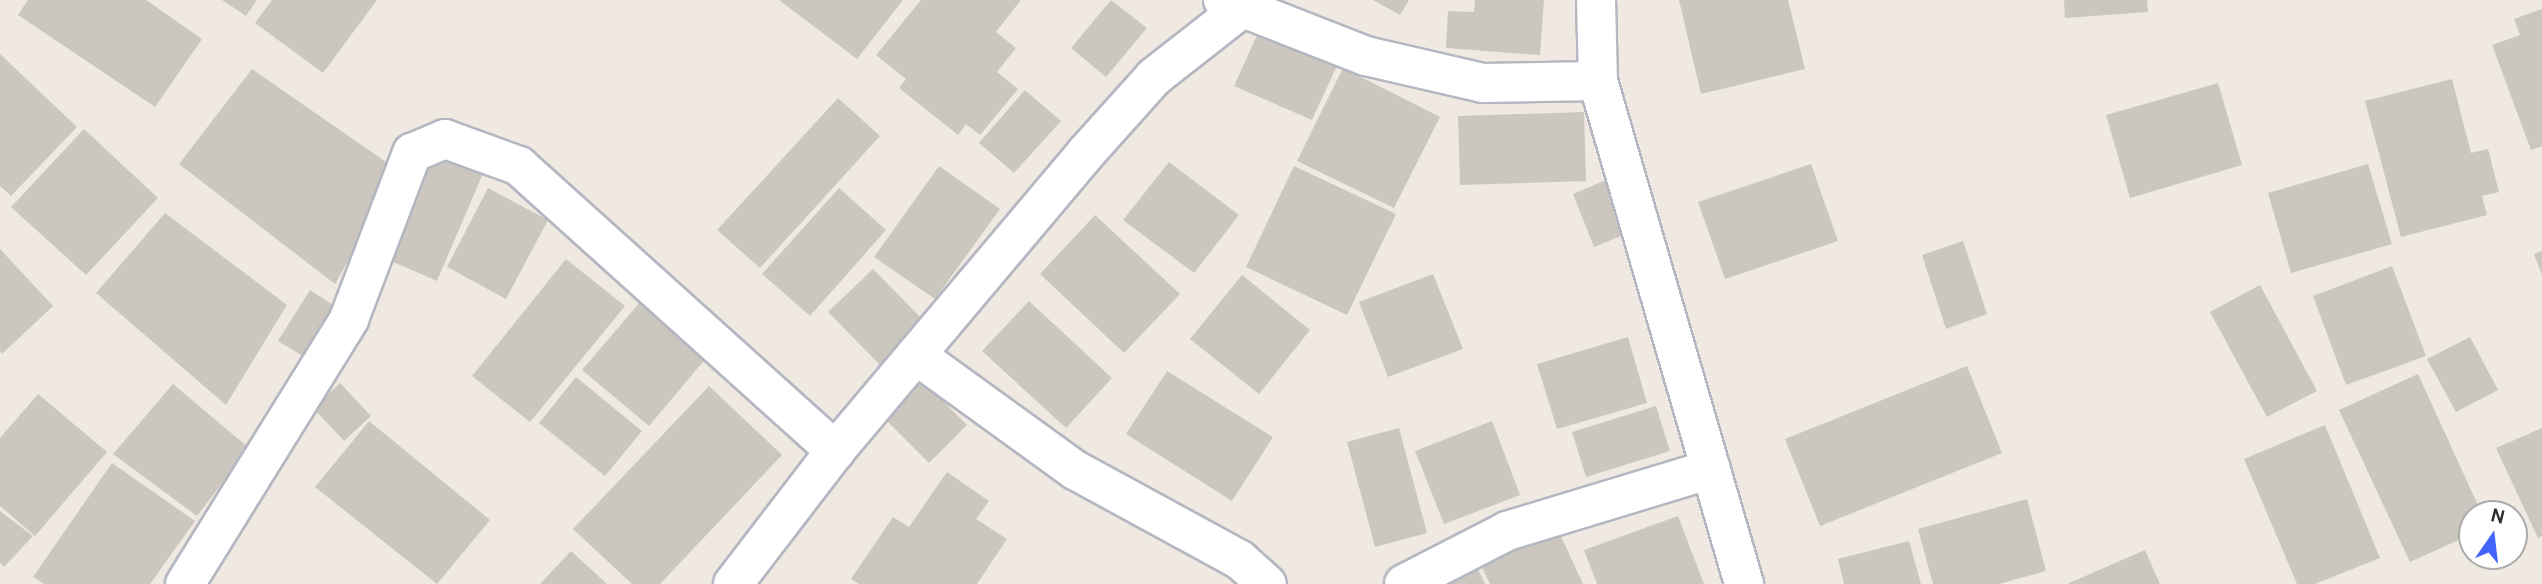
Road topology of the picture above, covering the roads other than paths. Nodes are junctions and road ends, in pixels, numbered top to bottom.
1 (1596, 0) edge
2 (1232, 4) edge
3 (1598, 81) junction
4 (916, 355) junction
5 (835, 451) junction
6 (1711, 469) junction
7 (186, 584) edge
8 (733, 584) edge
9 (1267, 584) edge
10 (1404, 584) edge
11 (1744, 584) edge

1 - 3 street
2 - 3 street
2 - 4 street
3 - 6 street
4 - 5 street
4 - 9 street
5 - 7 street
5 - 8 street
6 - 10 street
6 - 11 street

